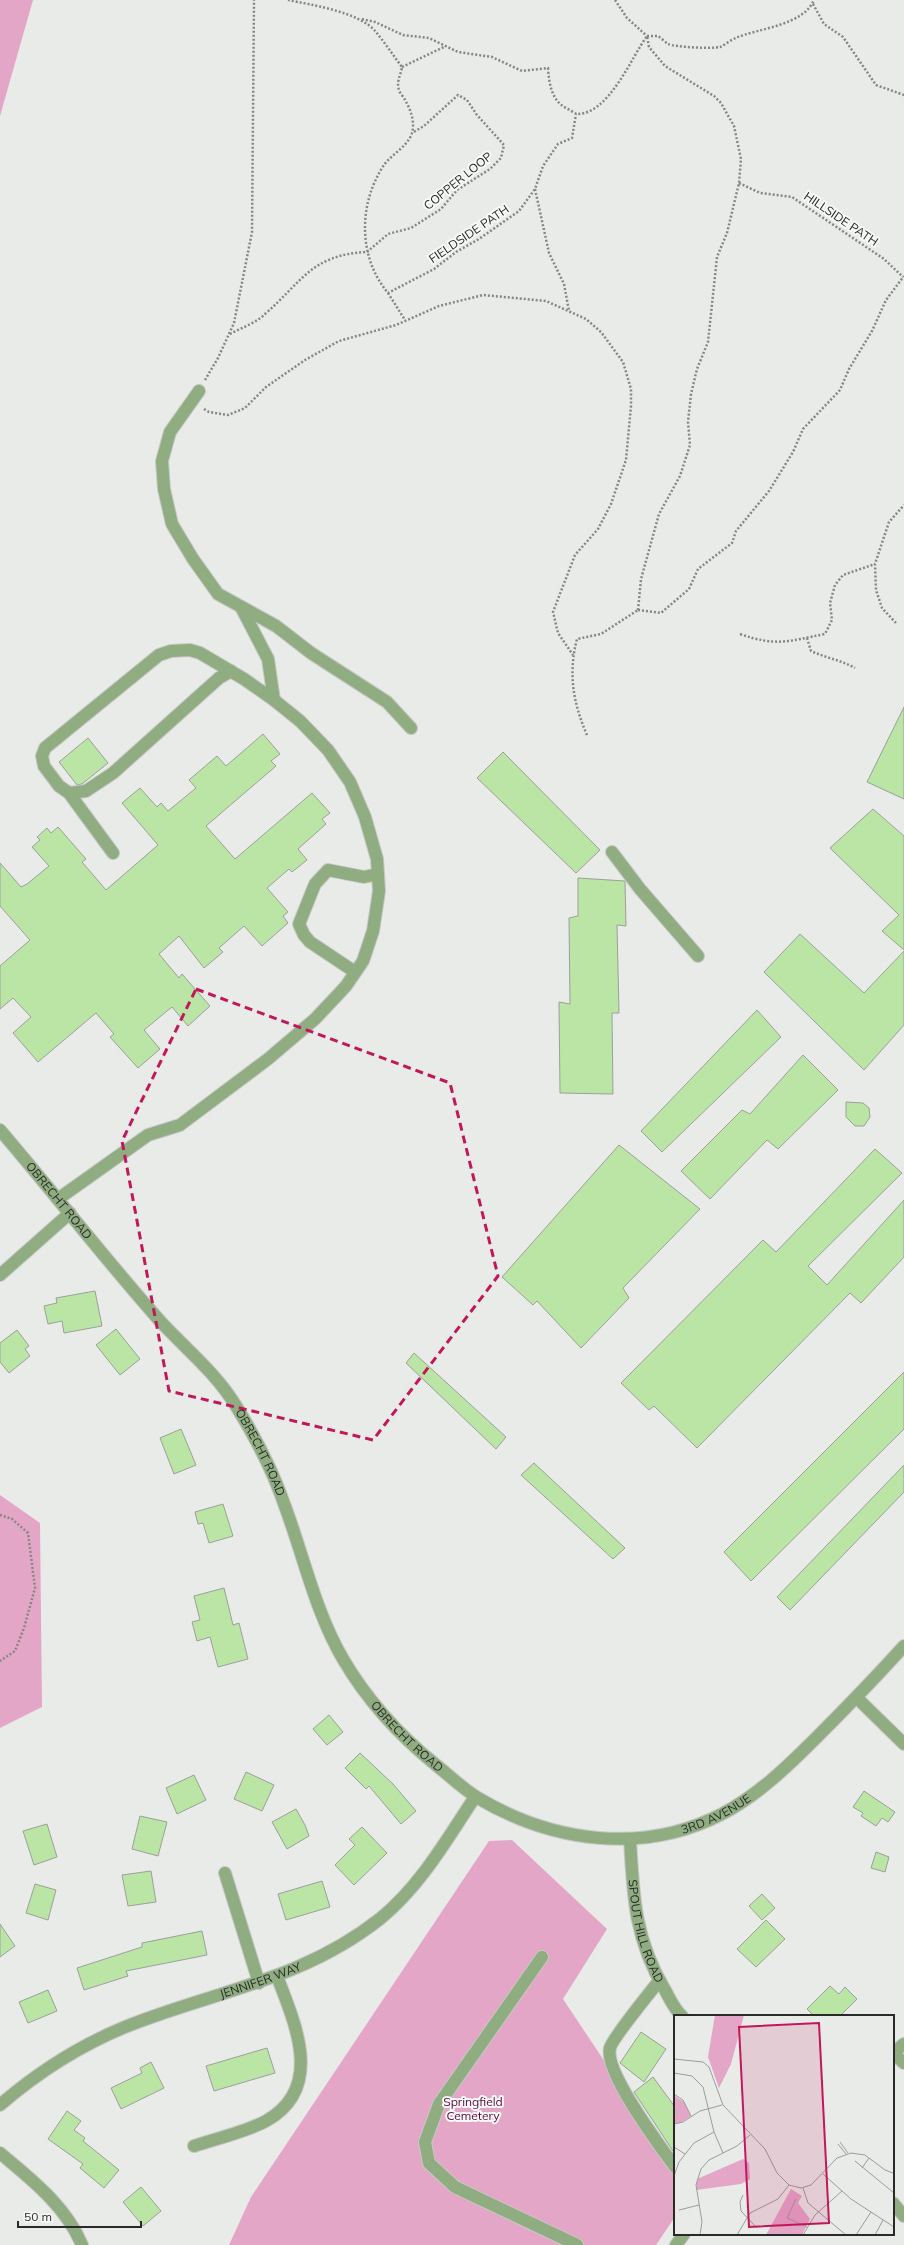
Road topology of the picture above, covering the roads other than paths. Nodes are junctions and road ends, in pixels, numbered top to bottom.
1 (199, 390) road end
2 (241, 607) junction
3 (231, 671) junction
4 (274, 700) junction
5 (411, 728) dead end
6 (69, 793) junction
7 (612, 852) dead end
8 (113, 853) dead end
9 (378, 874) junction
10 (698, 956) dead end
11 (355, 972) junction
12 (0, 1130) edge
13 (58, 1199) junction
14 (70, 1213) junction
15 (0, 1275) edge
16 (904, 1646) edge
17 (857, 1698) junction
18 (904, 1744) edge
19 (475, 1797) junction
20 (630, 1840) junction
21 (225, 1873) dead end
22 (542, 1957) dead end
23 (278, 1976) junction
24 (659, 1981) junction
25 (259, 1983) junction
26 (681, 2015) edge
27 (904, 2044) edge
28 (894, 2052) edge
29 (894, 2054) edge
30 (904, 2063) edge
31 (0, 2105) edge
32 (194, 2146) dead end
33 (0, 2153) edge
34 (674, 2166) edge
35 (894, 2204) edge
36 (904, 2216) edge
37 (683, 2235) edge
38 (82, 2245) edge
39 (577, 2245) edge
40 (676, 2245) edge

1 - 2 street
2 - 4 street
2 - 5 street
3 - 4 street
3 - 6 street
3 - 6 street
4 - 9 street
6 - 8 street
7 - 10 street
9 - 11 street
9 - 11 street
11 - 13 street
12 - 13 street, OBRECHT ROAD
13 - 14 street, OBRECHT ROAD
14 - 15 street
14 - 19 street, OBRECHT ROAD
16 - 17 street, 3RD AVENUE
17 - 18 street
17 - 20 street, 3RD AVENUE
19 - 20 street, 3RD AVENUE
19 - 23 street, JENNIFER WAY
20 - 24 street, SPOUT HILL ROAD
21 - 25 street
22 - 39 street
23 - 25 street, JENNIFER WAY
23 - 32 street
24 - 26 street, SPOUT HILL ROAD
24 - 34 street
25 - 31 street, JENNIFER WAY
27 - 28 street
29 - 30 street
33 - 38 street
35 - 36 street
37 - 40 street

